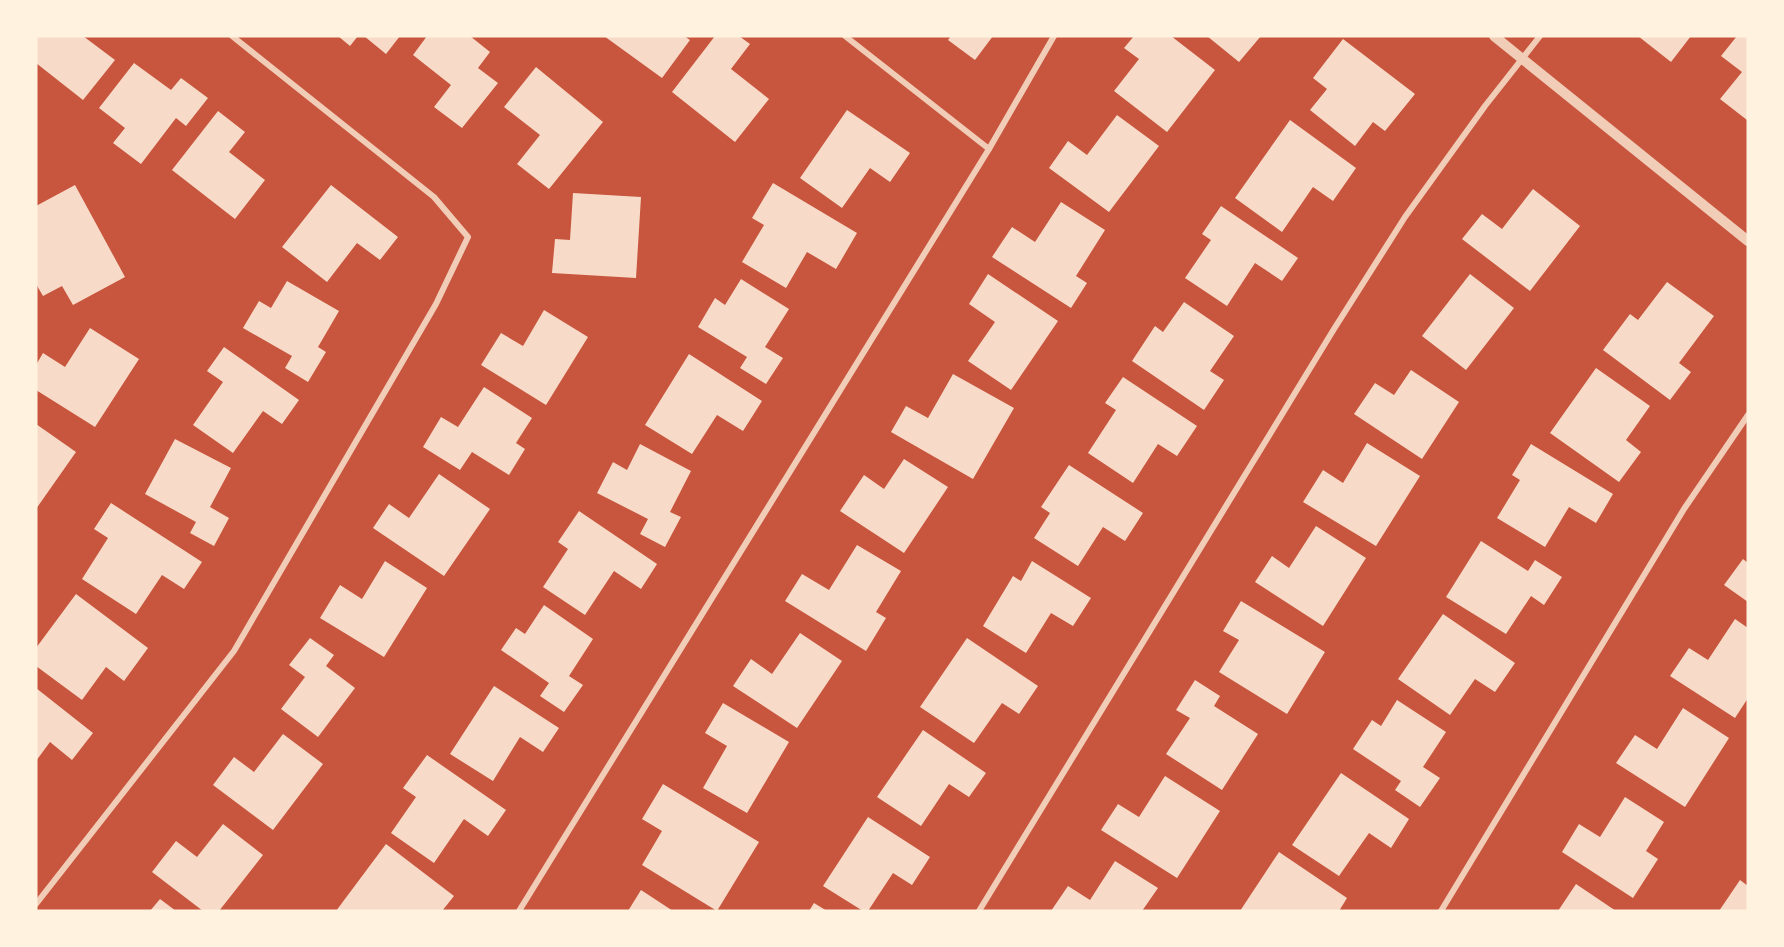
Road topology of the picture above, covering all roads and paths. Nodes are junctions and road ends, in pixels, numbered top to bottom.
1 (232, 36) edge
2 (845, 36) edge
3 (1054, 36) edge
4 (1494, 36) edge
5 (1540, 36) edge
6 (1523, 58) junction
7 (988, 148) junction
8 (1748, 241) edge
9 (1748, 415) edge
10 (36, 904) edge
11 (519, 911) edge
12 (979, 911) edge
13 (1441, 911) edge

1 - 10 street
2 - 7 street
3 - 7 street
4 - 6 street
5 - 6 street
6 - 8 street
6 - 12 street
7 - 11 street
9 - 13 street

